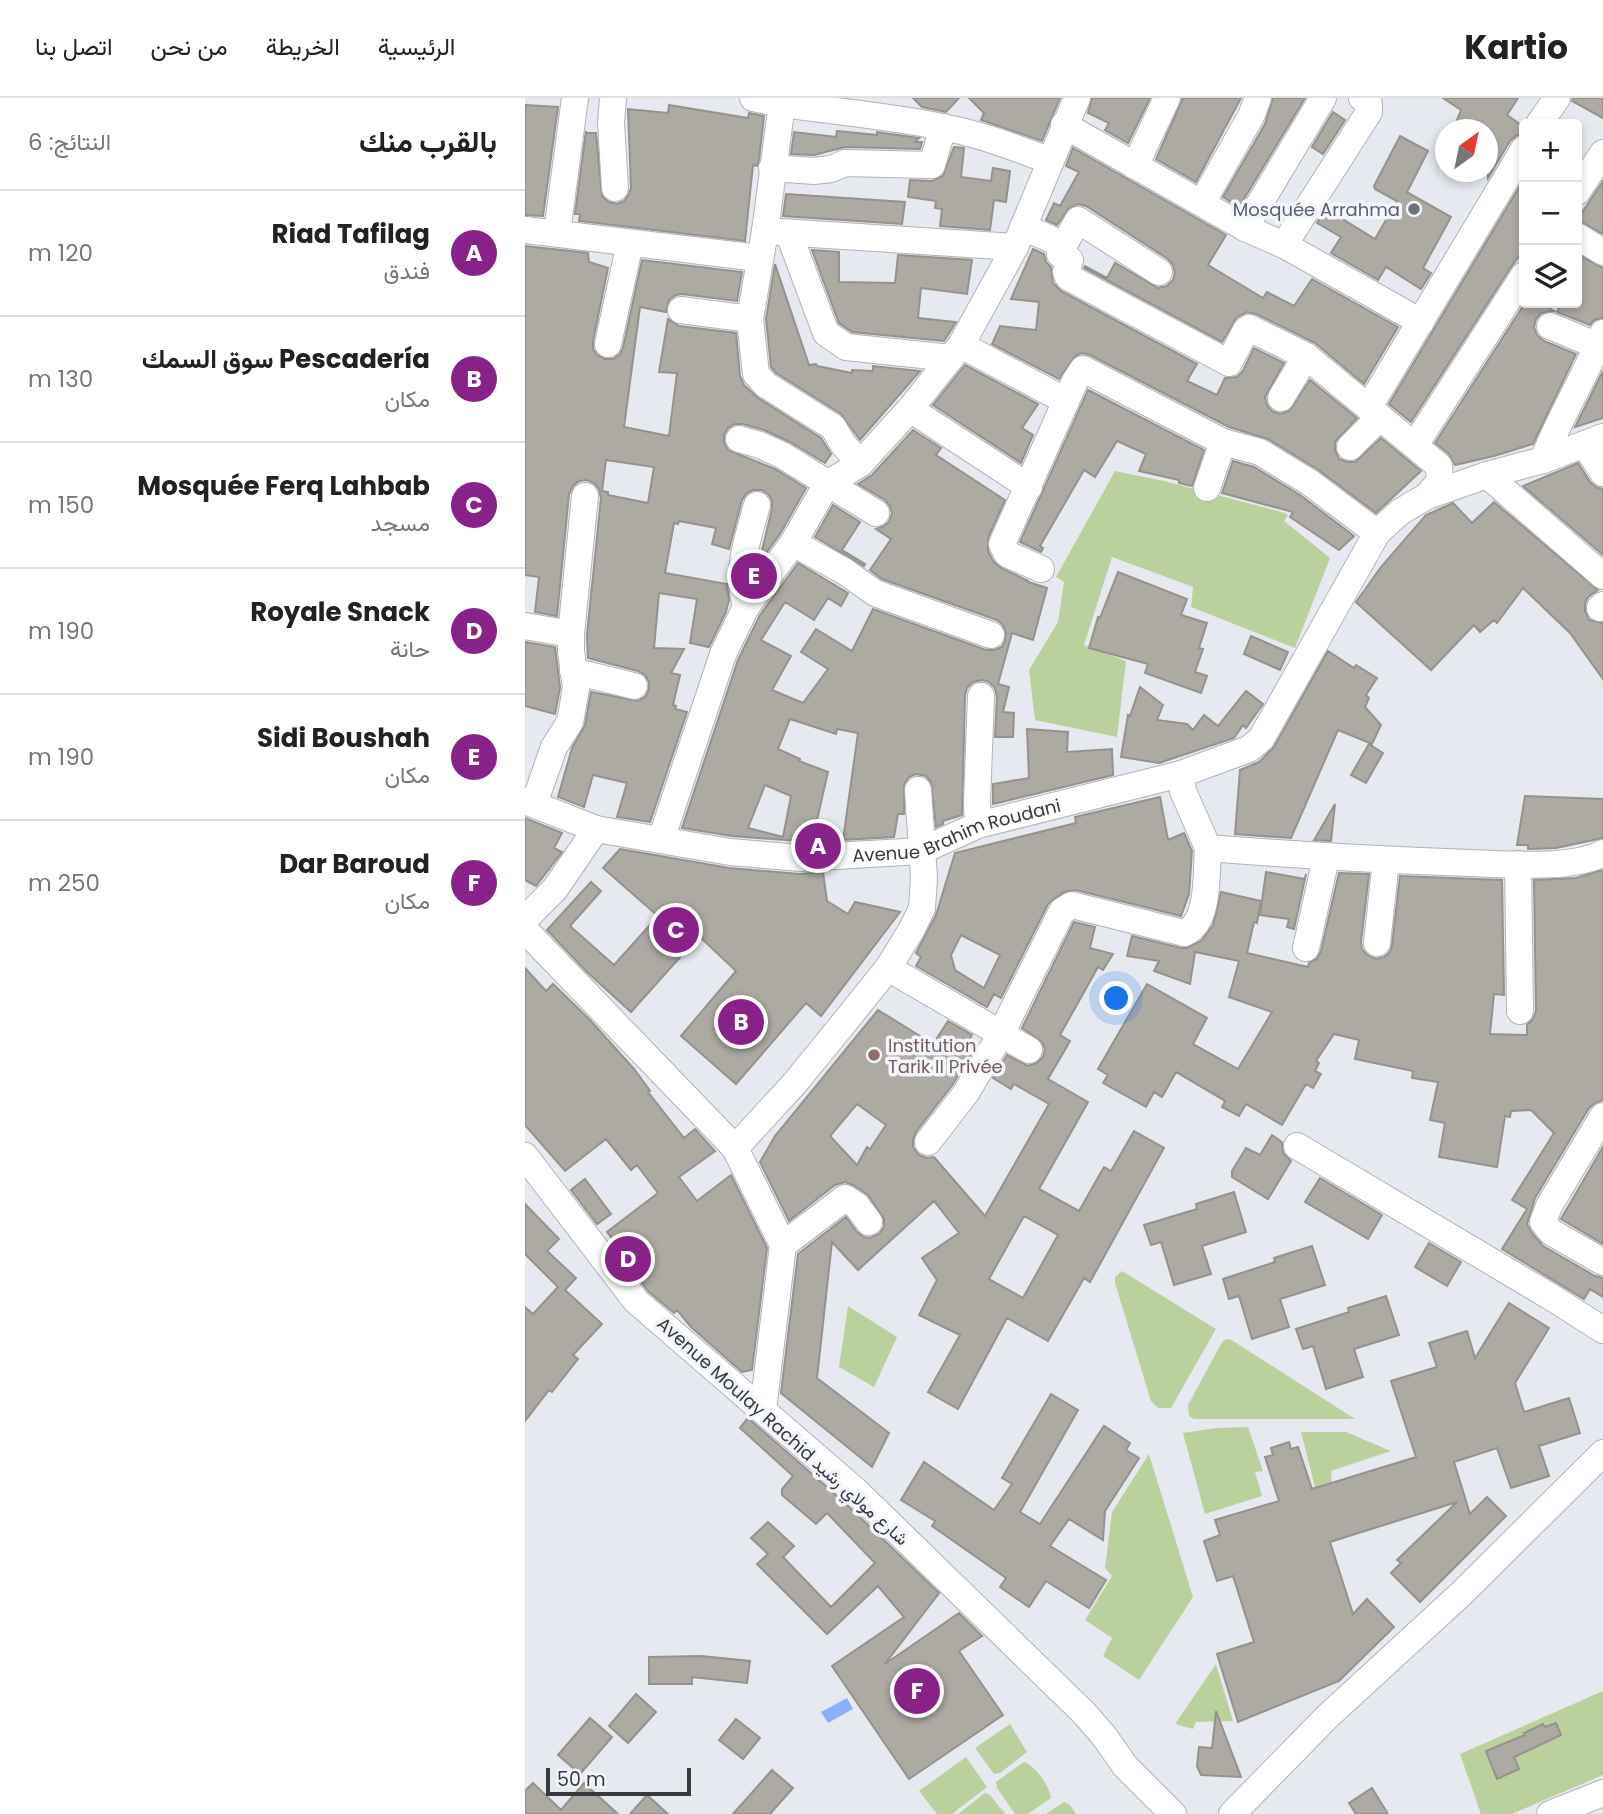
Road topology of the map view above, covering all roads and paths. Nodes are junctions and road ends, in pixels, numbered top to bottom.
1 (575, 98) edge
2 (613, 98) edge
3 (753, 98) edge
4 (1077, 98) edge
5 (1167, 98) edge
6 (1258, 98) edge
7 (1323, 98) edge
8 (1362, 98) edge
9 (1557, 98) edge
10 (783, 101) edge
11 (1542, 119) edge
12 (1065, 125) junction
13 (943, 127) junction
14 (1603, 153) edge
15 (1519, 157) edge
16 (1050, 161) junction
17 (1135, 166) junction
18 (772, 168) junction
19 (1582, 184) edge
20 (615, 188) dead end
21 (1202, 203) junction
22 (1245, 228) junction
23 (525, 230) edge
24 (557, 232) junction
25 (777, 233) junction
26 (1019, 237) junction
27 (1582, 239) edge
28 (630, 243) junction
29 (1064, 245) junction
30 (1284, 245) junction
31 (1603, 252) edge
32 (759, 258) junction
33 (1159, 272) dead end
34 (1519, 283) edge
35 (681, 310) dead end
36 (750, 319) junction
37 (1421, 322) junction
38 (1550, 326) dead end
39 (1600, 340) edge
40 (608, 344) dead end
41 (956, 351) junction
42 (1306, 356) junction
43 (1280, 398) dead end
44 (1066, 401) junction
45 (910, 409) junction
46 (1375, 412) junction
47 (739, 439) dead end
48 (1594, 441) edge
49 (1223, 442) junction
50 (1415, 445) junction
51 (1350, 447) dead end
52 (1543, 460) junction
53 (860, 464) junction
54 (1603, 473) edge
55 (1487, 475) junction
56 (827, 484) junction
57 (1029, 487) junction
58 (1207, 488) dead end
59 (585, 496) dead end
60 (1427, 496) junction
61 (757, 505) dead end
62 (876, 513) dead end
63 (1377, 533) junction
64 (793, 543) junction
65 (1041, 569) dead end
66 (1603, 576) edge
67 (746, 607) junction
68 (525, 626) edge
69 (571, 634) junction
70 (991, 635) dead end
71 (573, 671) junction
72 (634, 686) dead end
73 (981, 696) dead end
74 (1181, 774) junction
75 (918, 790) dead end
76 (529, 802) edge
77 (978, 825) junction
78 (596, 829) junction
79 (661, 840) junction
80 (1208, 848) junction
81 (921, 851) junction
82 (1603, 853) edge
83 (1326, 858) junction
84 (1386, 860) junction
85 (1518, 864) junction
86 (525, 919) edge
87 (525, 930) edge
88 (1377, 943) dead end
89 (1306, 948) dead end
90 (888, 968) junction
91 (1520, 1011) dead end
92 (1001, 1034) junction
93 (1029, 1050) dead end
94 (1603, 1116) edge
95 (928, 1142) dead end
96 (1297, 1146) dead end
97 (735, 1148) junction
98 (525, 1156) edge
99 (869, 1222) dead end
100 (783, 1245) junction
101 (1603, 1262) edge
102 (1603, 1330) edge
103 (763, 1410) junction
104 (1603, 1453) edge
105 (1603, 1793) edge
106 (1174, 1814) edge
107 (1232, 1814) edge
108 (1550, 1814) edge

1 - 24 street
2 - 20 street
3 - 10 street
4 - 12 street
5 - 17 street
6 - 21 street
7 - 22 street
8 - 30 street
9 - 11 street
10 - 13 street
10 - 18 street
12 - 16 street
12 - 17 street
13 - 16 street
13 - 18 street
14 - 19 street
15 - 37 street
16 - 26 street
17 - 21 street
18 - 25 street
21 - 22 street
22 - 30 street
23 - 24 street
24 - 28 street
25 - 26 street
25 - 32 street
25 - 41 street
26 - 29 street
26 - 41 street
27 - 31 street
28 - 32 street
28 - 40 street
29 - 33 street
29 - 42 street
30 - 37 street
32 - 36 street
34 - 50 street
35 - 36 street
36 - 53 street
37 - 46 street
38 - 39 street
39 - 52 street
41 - 44 street
41 - 45 street
42 - 43 street
42 - 46 street
44 - 49 street
44 - 57 street
45 - 53 street
45 - 57 street
46 - 50 street
46 - 51 street
47 - 56 street
48 - 52 street, Avenue Brahim Roudani
48 - 54 street
49 - 58 street
49 - 63 street
50 - 60 street
52 - 55 street, Avenue Brahim Roudani
53 - 56 street
55 - 60 street, Avenue Brahim Roudani
55 - 66 street
56 - 62 street
56 - 64 street
57 - 65 street
59 - 69 street
60 - 63 street, Avenue Brahim Roudani
61 - 67 street
63 - 74 street, Avenue Brahim Roudani
64 - 67 street
64 - 70 street
67 - 79 street
68 - 69 street
69 - 71 street
71 - 72 street
71 - 76 street
73 - 77 street
74 - 77 street, Avenue Brahim Roudani
74 - 80 street
75 - 81 street
76 - 78 street, Avenue Brahim Roudani
77 - 81 street, Avenue Brahim Roudani
78 - 79 street, Avenue Brahim Roudani
78 - 86 street
79 - 81 street, Avenue Brahim Roudani
80 - 83 street
80 - 92 street
81 - 90 street
82 - 85 street
83 - 84 street
83 - 89 street
84 - 85 street
84 - 88 street
85 - 91 street
87 - 97 street
90 - 92 street
90 - 97 street
92 - 93 street
92 - 95 street
94 - 101 street
96 - 102 street
97 - 100 street
98 - 103 street, Avenue Moulay Rachid شارع مولاي رشيد
99 - 100 street
100 - 103 street
103 - 106 street, Avenue Moulay Rachid شارع مولاي رشيد
104 - 107 street
105 - 108 street

